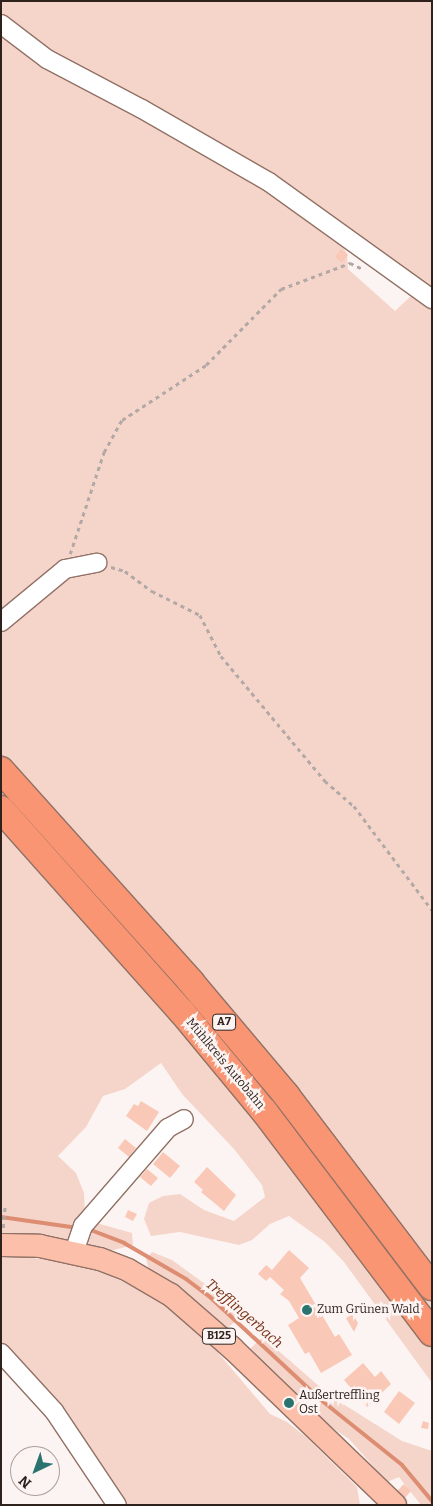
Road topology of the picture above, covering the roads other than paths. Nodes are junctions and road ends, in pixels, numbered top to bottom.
1 (1, 24) edge
2 (432, 299) edge
3 (98, 563) road end
4 (1, 622) edge
5 (1, 770) edge
6 (1, 810) edge
7 (184, 1119) dead end
8 (2, 1236) edge
9 (78, 1240) junction
10 (432, 1287) edge
11 (432, 1333) edge
12 (1, 1352) edge
13 (118, 1505) edge
14 (395, 1505) edge

1 - 2 street
3 - 4 street
5 - 10 highway, A7
6 - 11 highway, Mühlkreis Autobahn / A7
7 - 9 street
8 - 9 main road, B125
9 - 14 main road, B125
12 - 13 street

